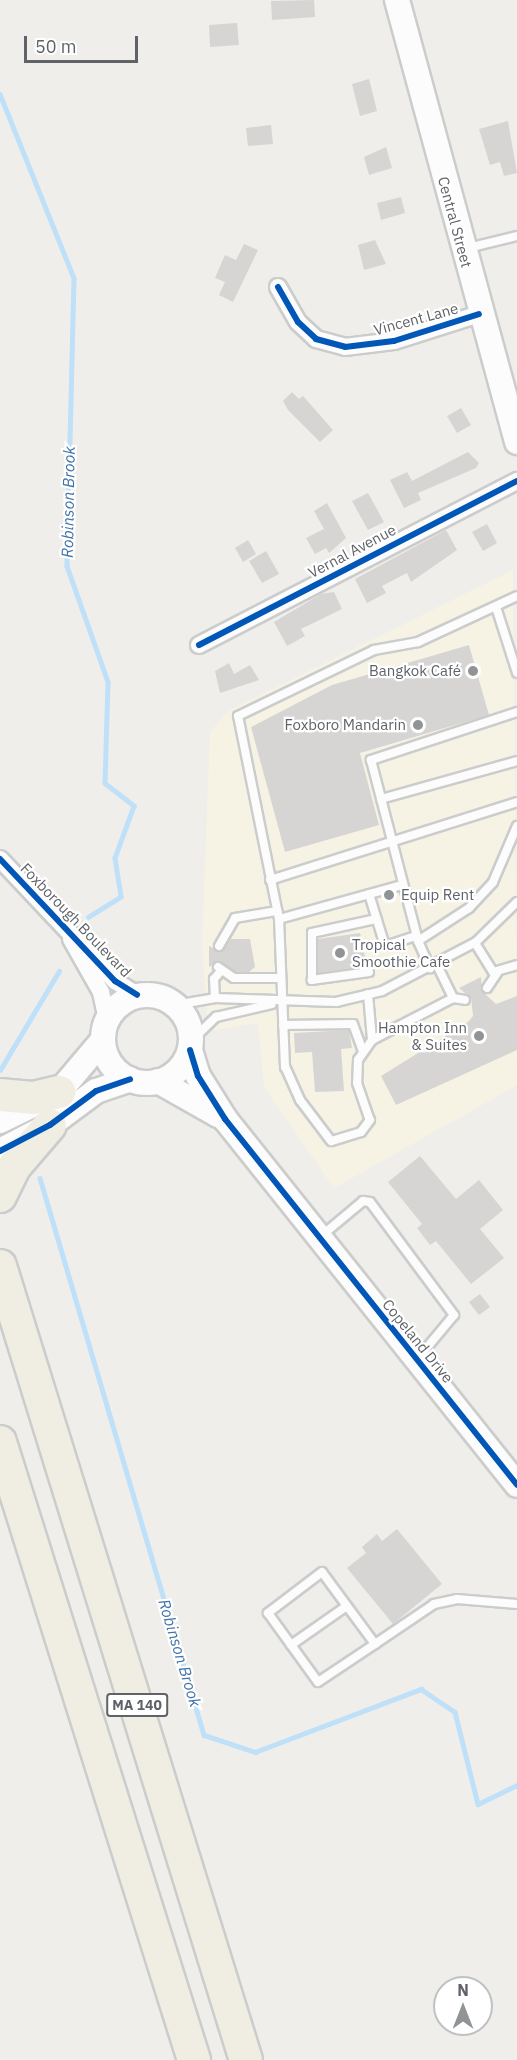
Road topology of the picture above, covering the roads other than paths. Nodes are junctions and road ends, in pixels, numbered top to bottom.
1 (397, 0) edge
2 (517, 236) edge
3 (462, 250) junction
4 (278, 287) dead end
5 (479, 314) junction
6 (509, 388) edge
7 (517, 442) edge
8 (517, 481) edge
9 (517, 596) edge
10 (496, 607) junction
11 (199, 645) dead end
12 (517, 674) edge
13 (517, 712) edge
14 (517, 761) edge
15 (381, 800) junction
16 (517, 802) edge
17 (517, 826) edge
18 (391, 843) junction
19 (0, 859) edge
20 (270, 880) junction
21 (402, 885) junction
22 (369, 894) junction
23 (517, 903) edge
24 (278, 915) junction
25 (376, 919) junction
26 (66, 930) junction
27 (417, 938) junction
28 (475, 943) junction
29 (219, 946) dead end
30 (517, 965) edge
31 (433, 966) junction
32 (369, 972) dead end
33 (496, 973) junction
34 (278, 978) junction
35 (487, 988) dead end
36 (368, 994) junction
37 (137, 995) junction
38 (215, 998) junction
39 (453, 998) junction
40 (465, 1000) dead end
41 (281, 1002) junction
42 (175, 1005) junction
43 (283, 1025) junction
44 (105, 1030) junction
45 (372, 1040) junction
46 (190, 1045) junction
47 (363, 1051) junction
48 (130, 1079) junction
49 (158, 1081) junction
50 (59, 1092) junction
51 (0, 1095) edge
52 (225, 1119) junction
53 (0, 1121) edge
54 (50, 1125) junction
55 (0, 1151) edge
56 (0, 1196) edge
57 (320, 1237) junction
58 (0, 1266) edge
59 (418, 1359) junction
60 (0, 1442) edge
61 (517, 1485) edge
62 (517, 1604) edge
63 (347, 1606) junction
64 (375, 1644) junction
65 (291, 1645) junction
66 (194, 2060) edge
67 (246, 2060) edge

1 - 3 street, Central Street
2 - 3 lane
3 - 5 street, Central Street
4 - 5 street, Vincent Lane
5 - 6 street, Central Street
6 - 7 street, Central Street
8 - 11 street, Vernal Avenue
9 - 10 lane
10 - 12 lane
10 - 20 lane
13 - 15 lane
14 - 15 lane
15 - 18 lane
16 - 18 lane
17 - 27 lane
18 - 20 lane
18 - 21 lane
19 - 26 street, Foxborough Boulevard
20 - 24 lane
21 - 22 lane
21 - 27 lane
22 - 24 lane
22 - 25 lane
23 - 28 lane
24 - 29 lane
24 - 34 lane
25 - 27 lane
25 - 32 lane
26 - 37 street, Foxborough Boulevard
26 - 44 street, Foxborough Boulevard
27 - 31 lane
28 - 31 lane
28 - 33 lane
30 - 33 lane
31 - 36 lane
31 - 39 lane
33 - 35 lane
34 - 38 lane
34 - 41 lane
36 - 41 lane
36 - 45 lane
37 - 42 street, Foxborough Boulevard
37 - 44 street, Foxborough Boulevard
38 - 41 lane
38 - 42 lane
39 - 40 lane
39 - 45 lane
41 - 43 lane
41 - 46 lane
42 - 46 street
43 - 47 lane
43 - 47 lane
44 - 48 street, Foxborough Boulevard
44 - 50 street
45 - 47 lane
46 - 49 street
46 - 52 street
48 - 49 street
48 - 54 street
49 - 52 street
50 - 51 highway
50 - 53 street
52 - 57 street, Copeland Drive
54 - 55 street
54 - 56 highway
57 - 59 street, Copeland Drive
57 - 59 lane
58 - 67 highway, MA 140
59 - 61 street, Copeland Drive
60 - 66 highway, MA 140
62 - 64 lane
63 - 64 lane
63 - 65 lane
63 - 65 lane
64 - 65 lane

